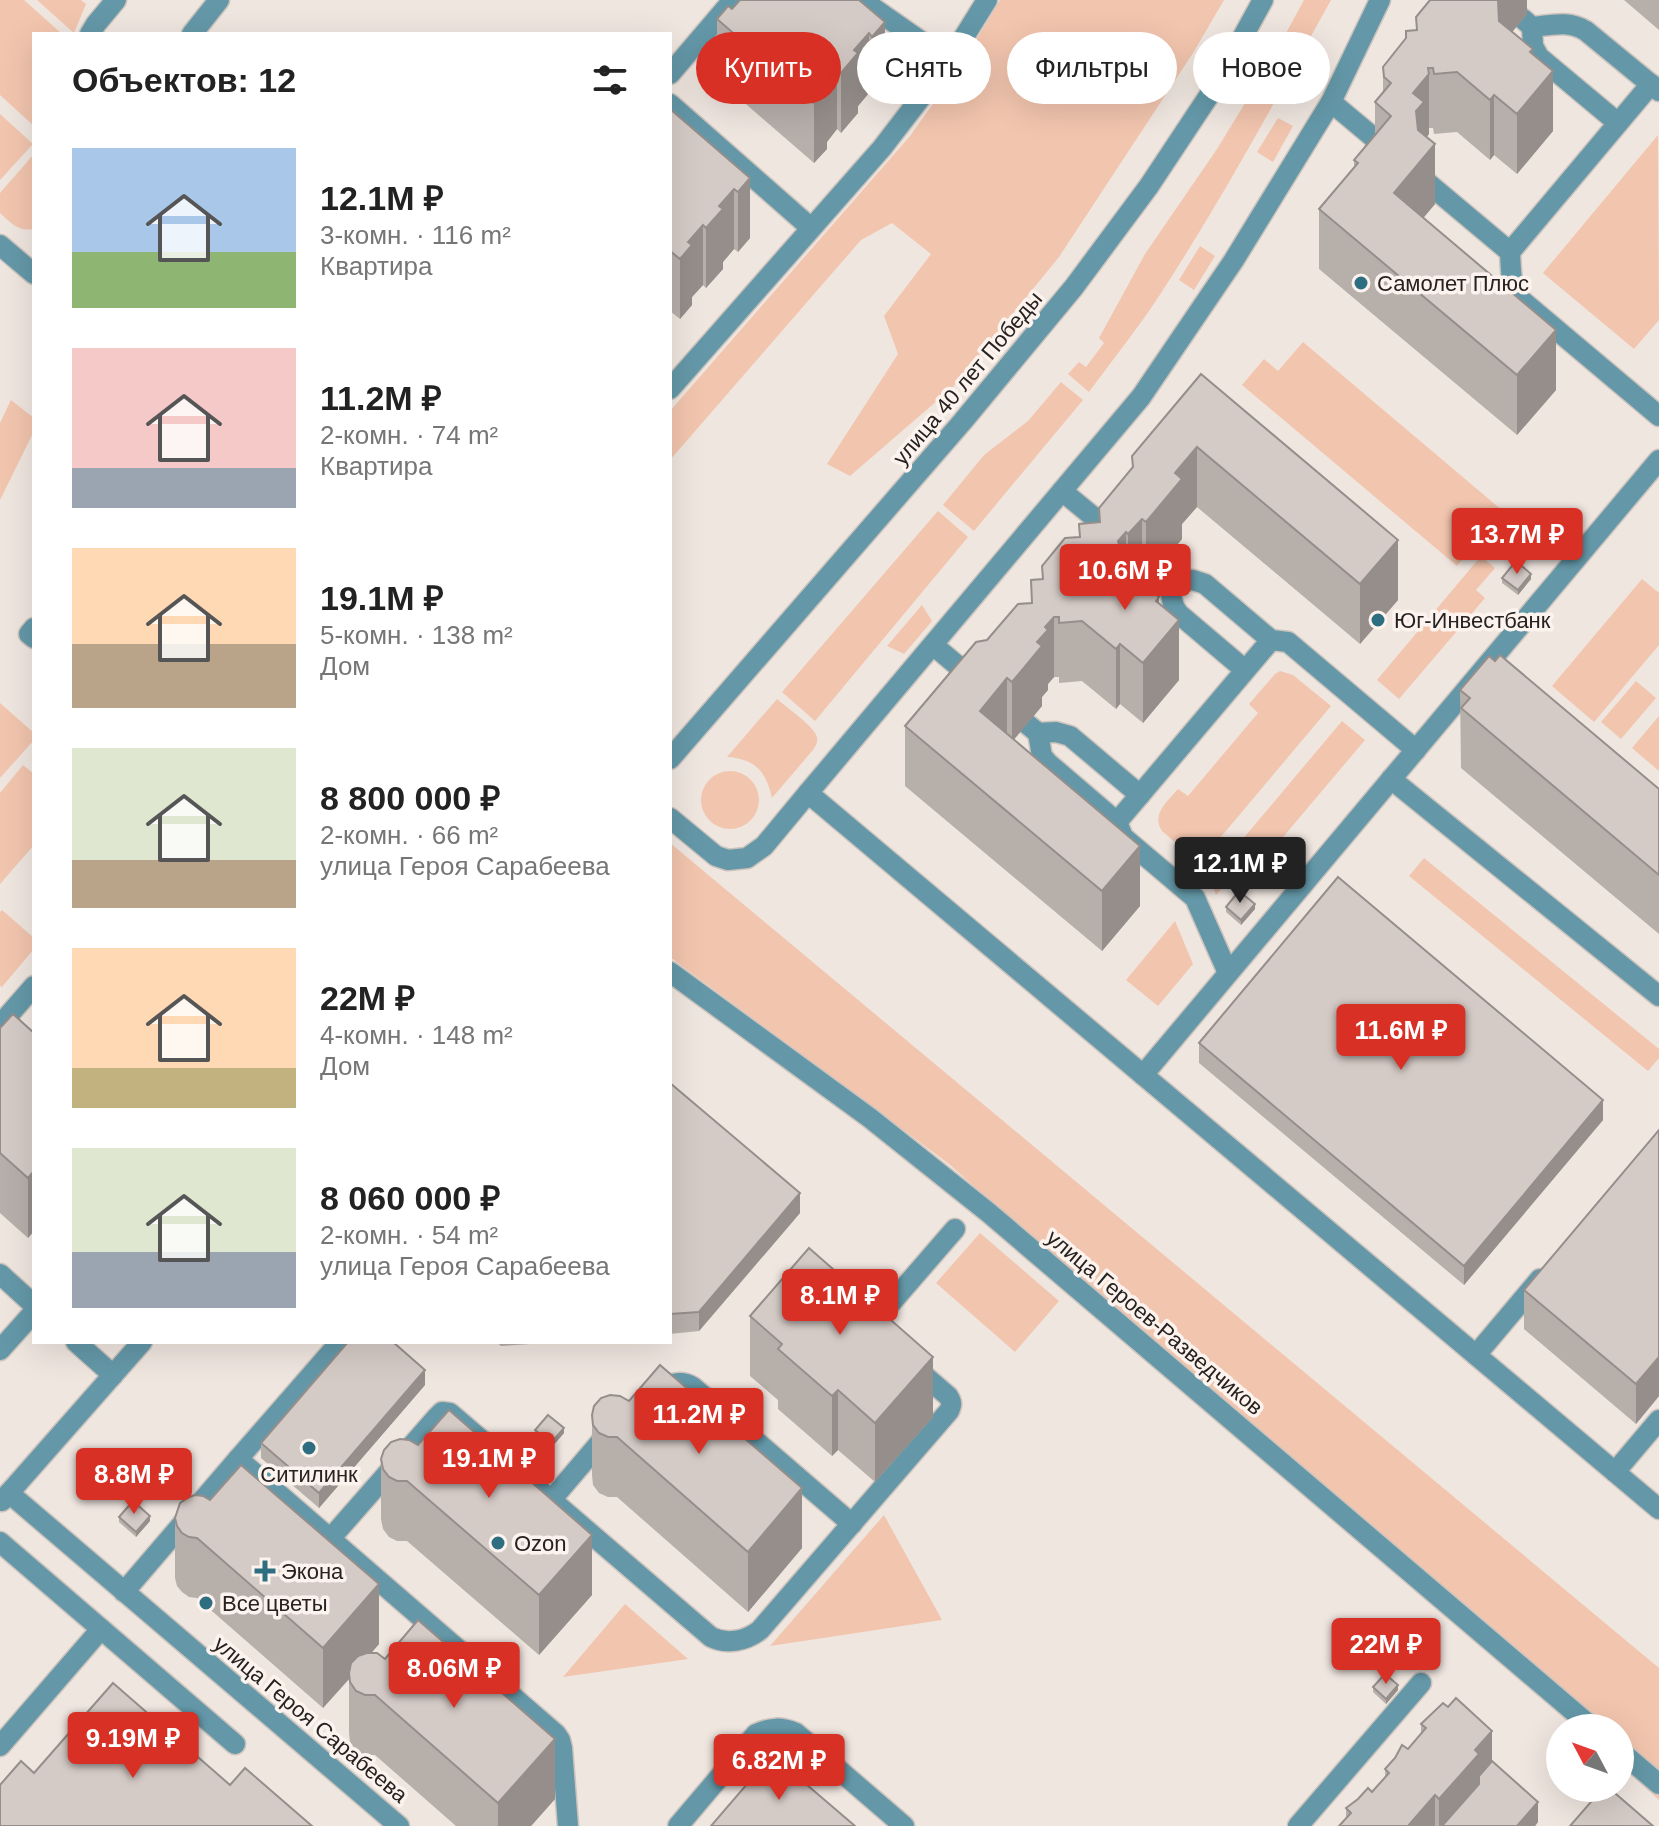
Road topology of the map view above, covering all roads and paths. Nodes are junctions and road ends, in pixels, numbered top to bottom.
1 (116, 0) edge
2 (219, 0) edge
3 (733, 0) edge
4 (862, 0) edge
5 (987, 0) edge
6 (1263, 0) edge
7 (1380, 0) edge
8 (91, 32) edge
9 (194, 32) edge
10 (908, 32) edge
11 (967, 32) edge
12 (672, 72) edge
13 (1655, 88) edge
14 (1331, 102) junction
15 (916, 104) edge
16 (672, 106) edge
17 (1618, 123) junction
18 (1386, 148) edge
19 (1417, 174) edge
20 (811, 228) junction
21 (0, 245) edge
22 (1510, 252) junction
23 (32, 272) edge
24 (672, 383) edge
25 (1659, 416) edge
26 (1659, 460) edge
27 (1062, 491) junction
28 (1122, 541) edge
29 (1271, 640) junction
30 (933, 645) junction
31 (1245, 670) junction
32 (992, 695) edge
33 (1416, 750) junction
34 (672, 757) edge
35 (1391, 779) junction
36 (808, 793) junction
37 (1140, 795) junction
38 (672, 820) edge
39 (1117, 822) junction
40 (672, 973) edge
41 (1228, 973) junction
42 (32, 988) edge
43 (1659, 996) edge
44 (5, 1020) edge
45 (26, 1029) edge
46 (1143, 1075) junction
47 (955, 1229) dead end
48 (1557, 1259) edge
49 (0, 1274) edge
50 (32, 1303) edge
51 (32, 1314) edge
52 (78, 1344) edge
53 (140, 1344) edge
54 (338, 1344) edge
55 (0, 1350) edge
56 (1476, 1355) junction
57 (113, 1375) junction
58 (638, 1399) edge
59 (1659, 1420) edge
60 (619, 1421) edge
61 (238, 1459) junction
62 (1615, 1472) junction
63 (5, 1498) edge
64 (552, 1499) junction
65 (1659, 1509) edge
66 (852, 1524) junction
67 (330, 1539) junction
68 (0, 1542) edge
69 (124, 1592) junction
70 (101, 1629) junction
71 (1421, 1683) dead end
72 (1577, 1714) edge
73 (235, 1744) dead end
74 (0, 1746) edge
75 (1634, 1763) edge
76 (1659, 1784) edge
77 (399, 1826) edge
78 (568, 1826) edge
79 (678, 1826) edge
80 (904, 1826) edge
81 (1298, 1826) edge

1 - 8 street
2 - 9 street
3 - 12 street
4 - 10 street
5 - 11 street
6 - 34 street, улица 40 лет Победы
7 - 14 street
13 - 17 street
13 - 17 street
14 - 18 street
14 - 27 street
15 - 20 street
16 - 20 street
17 - 22 street
19 - 22 street
20 - 24 street
21 - 23 street
22 - 25 street
26 - 33 street
27 - 28 street
27 - 30 street
29 - 31 street
29 - 31 street
29 - 33 street
30 - 32 street
30 - 36 street
31 - 37 street
33 - 35 street
35 - 41 street
35 - 43 street
36 - 38 street
36 - 46 street
37 - 39 street
37 - 39 street
39 - 41 street
40 - 72 street, улица Героев-Разведчиков
41 - 46 street
42 - 44 street
44 - 45 street
46 - 56 street
47 - 66 street
48 - 56 street
49 - 50 street
51 - 55 street
52 - 57 street
53 - 57 street
54 - 61 street
56 - 62 street
57 - 63 street
58 - 66 street
59 - 62 street
60 - 64 street
61 - 67 street
61 - 69 street
62 - 65 street
63 - 69 street, улица Героя Сарабеева
64 - 66 street
64 - 67 street
67 - 78 street
68 - 70 street
69 - 77 street, улица Героя Сарабеева
70 - 73 street
70 - 74 street
71 - 81 street
75 - 76 street
79 - 80 street

